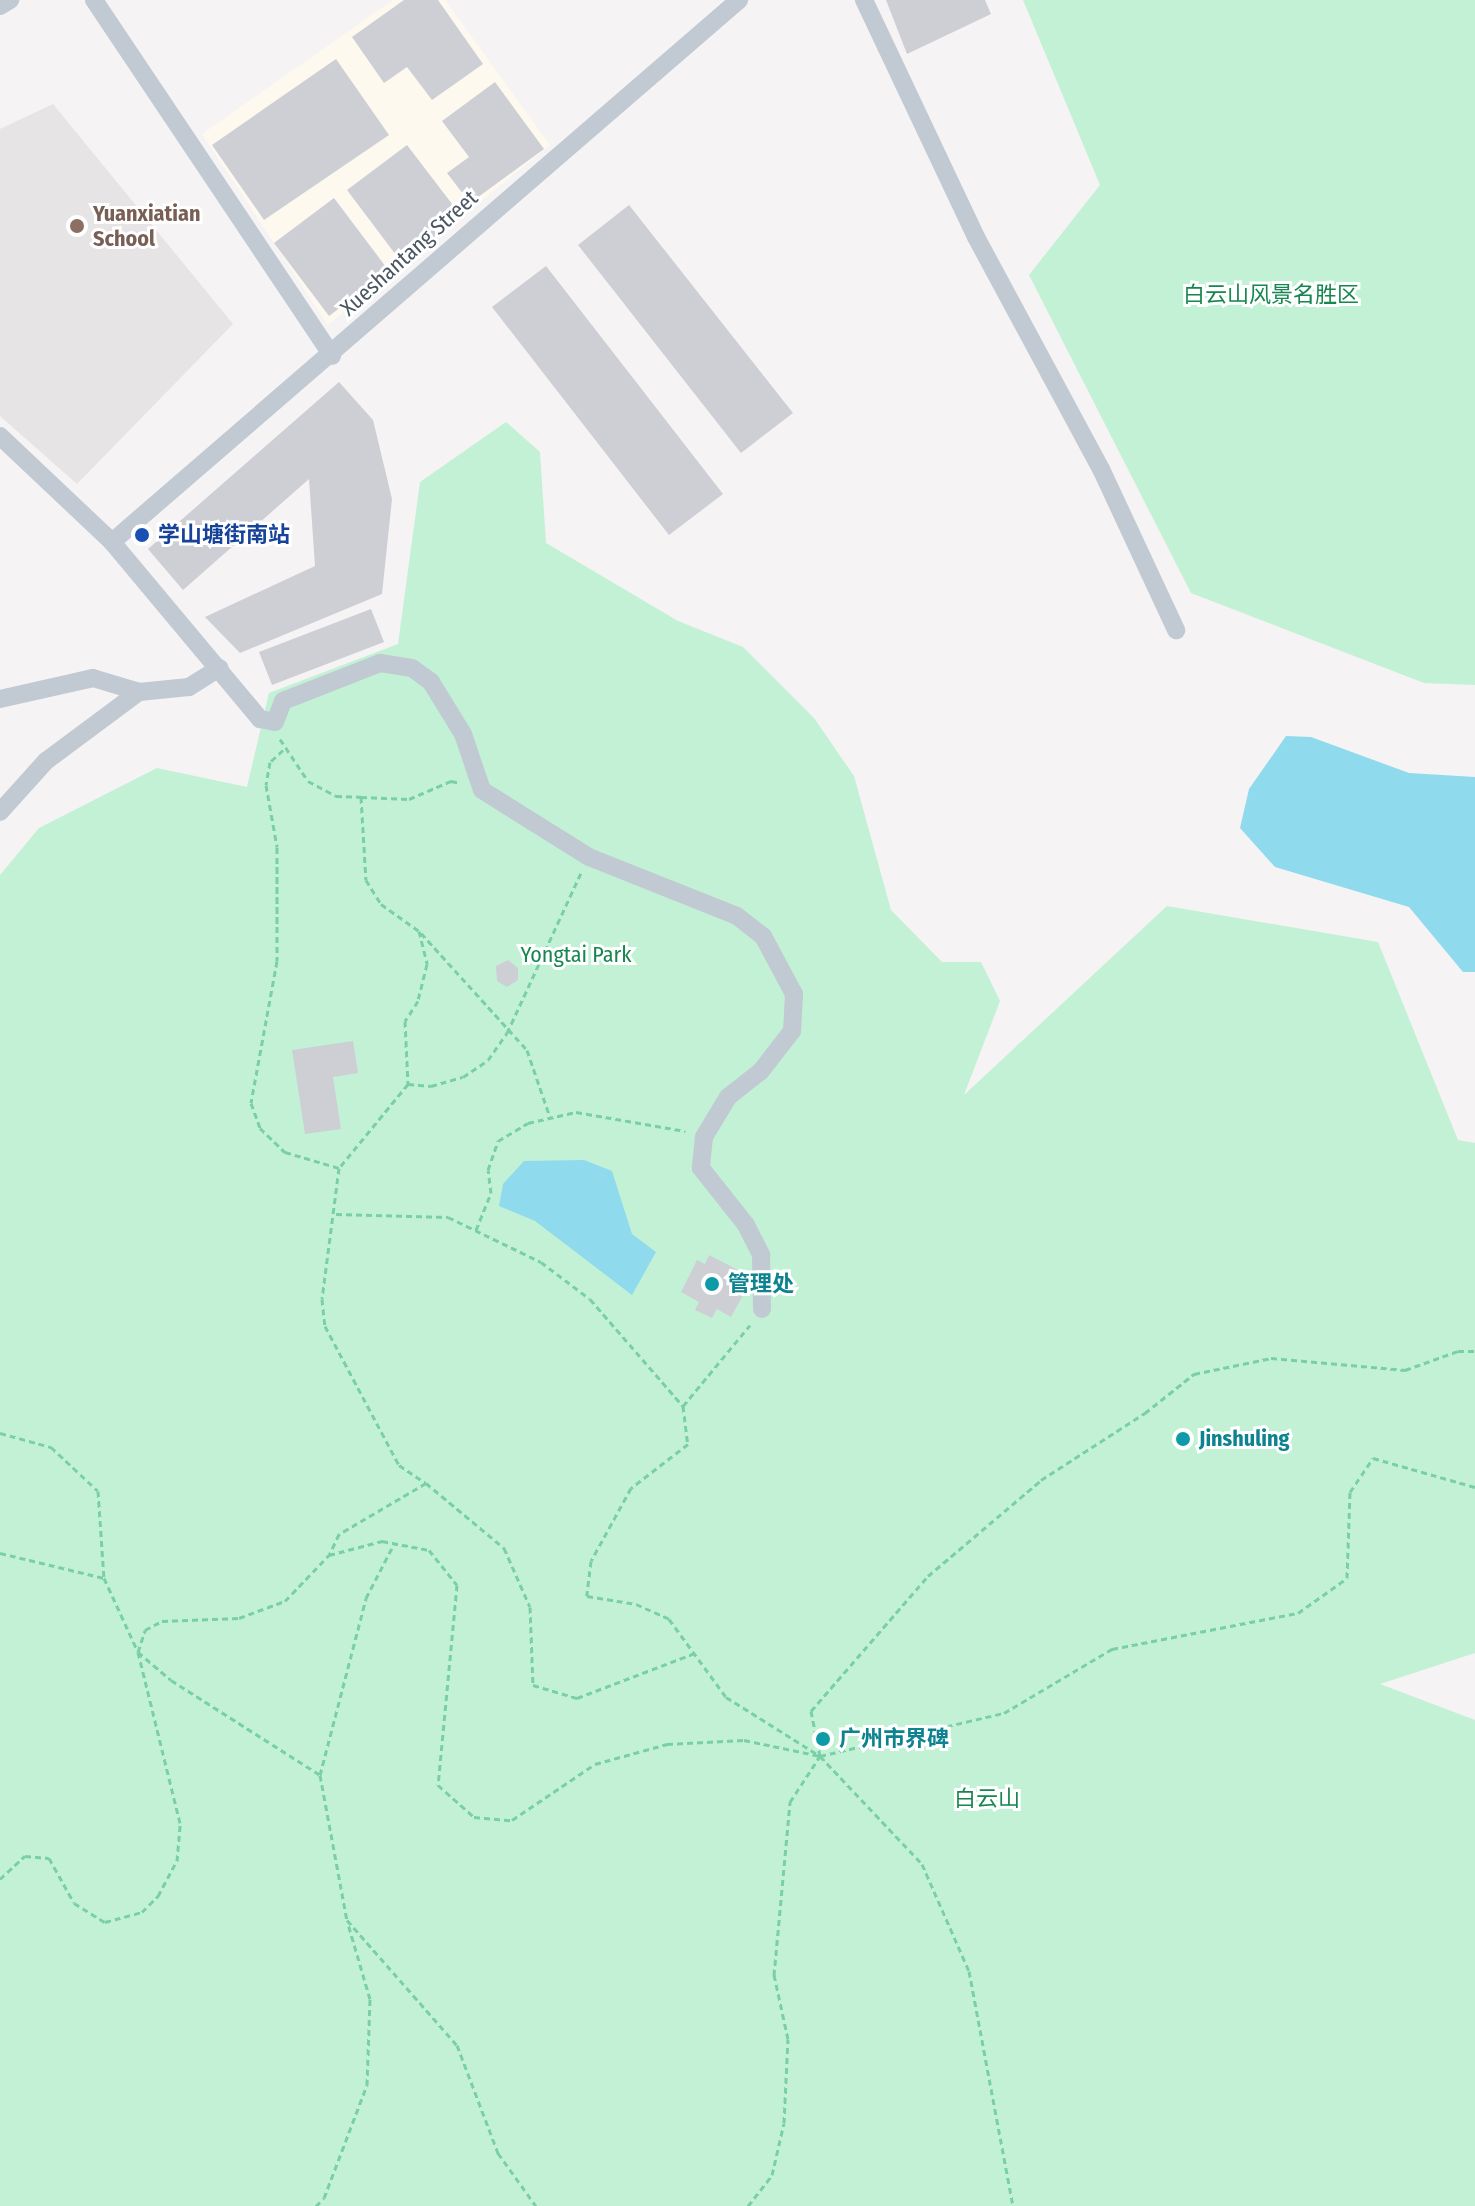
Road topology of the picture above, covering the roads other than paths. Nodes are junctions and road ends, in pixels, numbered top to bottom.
1 (10, 0) edge
2 (94, 0) edge
3 (739, 0) edge
4 (864, 0) edge
5 (0, 6) edge
6 (332, 356) junction
7 (0, 436) edge
8 (112, 542) junction
9 (1176, 630) dead end
10 (220, 668) junction
11 (139, 692) junction
12 (0, 699) edge
13 (0, 812) edge
14 (762, 1309) road end

1 - 5 street
2 - 6 street
3 - 6 street, Xueshantang Street
4 - 9 street
6 - 8 street, Xueshantang Street
7 - 8 street
8 - 10 street
10 - 11 street
10 - 14 street
11 - 12 street
11 - 13 street

